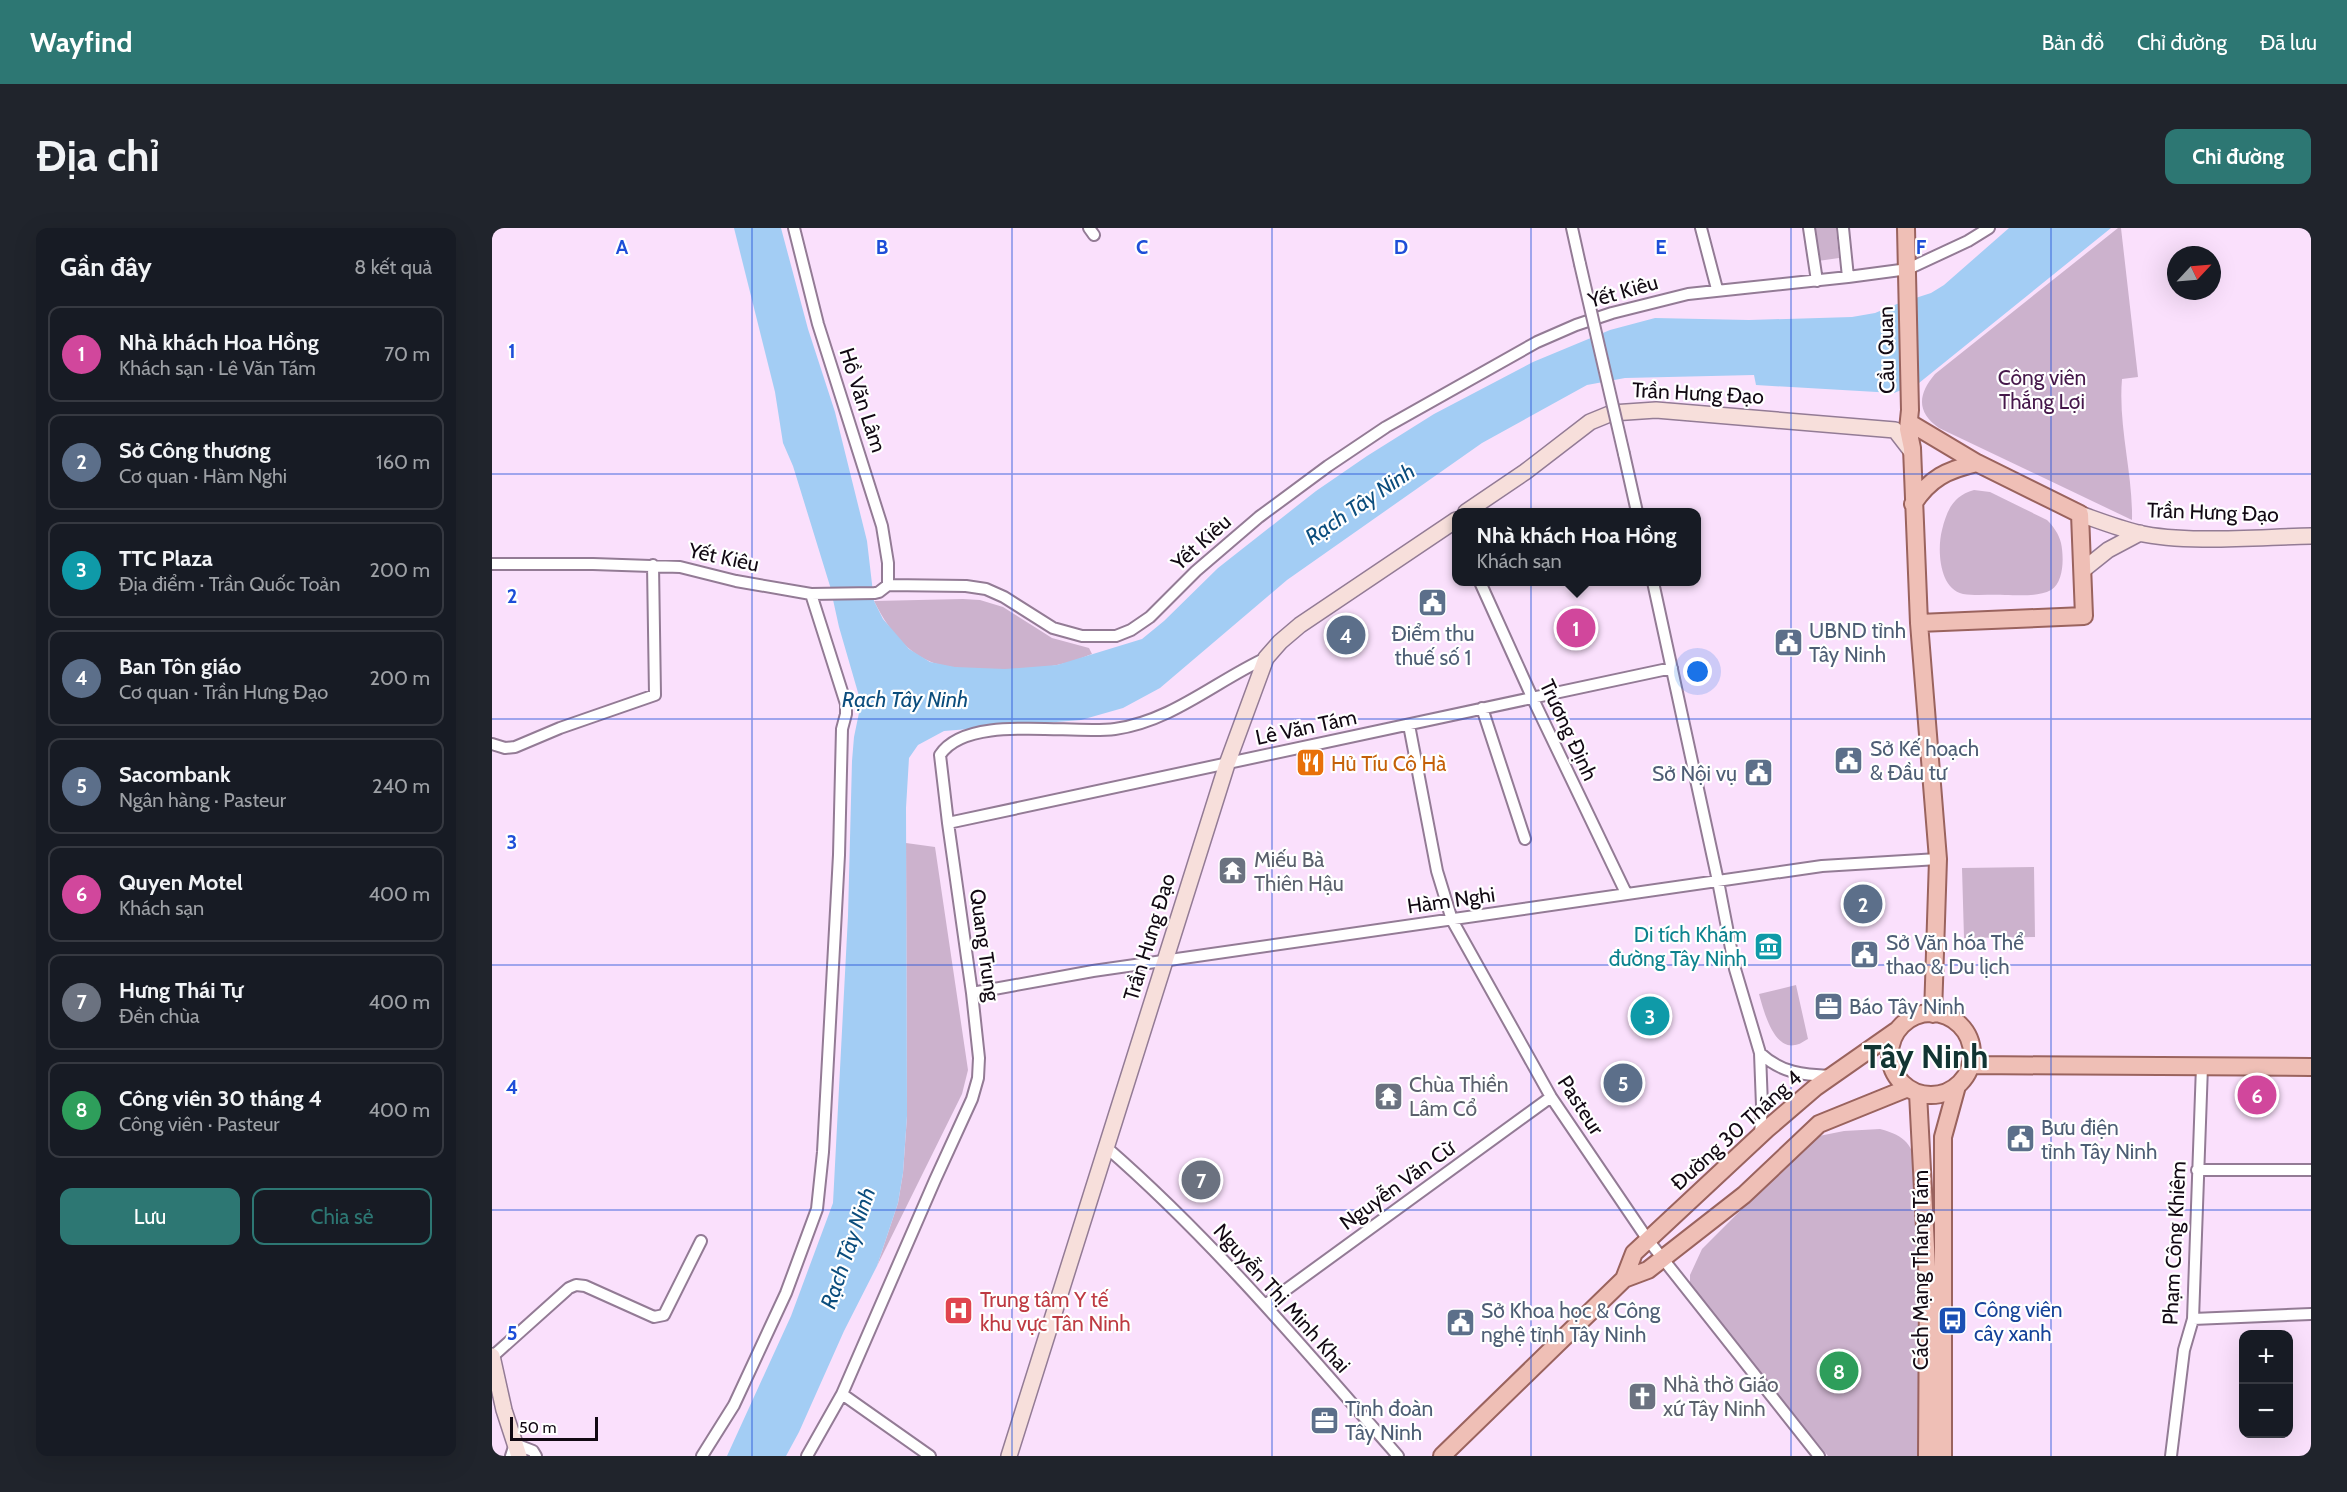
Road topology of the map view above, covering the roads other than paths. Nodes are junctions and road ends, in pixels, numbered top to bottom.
1 (794, 228) edge
2 (1572, 228) edge
3 (1701, 228) edge
4 (1809, 228) edge
5 (1843, 228) edge
6 (1906, 228) edge
7 (1989, 228) edge
8 (1908, 269) junction
9 (1848, 277) junction
10 (1816, 281) junction
11 (1717, 289) junction
12 (1906, 421) junction
13 (1977, 463) junction
14 (1913, 504) junction
15 (1475, 508) edge
16 (1636, 508) edge
17 (2080, 514) junction
18 (1452, 524) edge
19 (2140, 533) junction
20 (2311, 536) edge
21 (492, 564) edge
22 (653, 565) junction
23 (2083, 570) junction
24 (888, 585) junction
25 (1482, 586) edge
26 (1654, 586) edge
27 (811, 594) junction
28 (1919, 623) junction
29 (1266, 657) junction
30 (1672, 668) junction
31 (1532, 697) junction
32 (1482, 708) junction
33 (1409, 725) junction
34 (492, 744) edge
35 (1227, 764) junction
36 (948, 823) junction
37 (1525, 838) dead end
38 (1938, 859) junction
39 (1718, 881) junction
40 (1626, 893) junction
41 (1452, 920) junction
42 (1165, 961) junction
43 (972, 993) junction
44 (1933, 1014) junction
45 (1896, 1031) junction
46 (1760, 1053) junction
47 (1970, 1065) junction
48 (2202, 1066) junction
49 (2311, 1068) edge
50 (1832, 1076) junction
51 (1957, 1086) junction
52 (1913, 1091) junction
53 (1551, 1097) junction
54 (1760, 1137) junction
55 (1106, 1147) junction
56 (2197, 1170) junction
57 (2311, 1170) edge
58 (1648, 1240) junction
59 (701, 1241) dead end
60 (1661, 1260) junction
61 (1623, 1279) junction
62 (1265, 1305) junction
63 (2311, 1314) edge
64 (2193, 1319) junction
65 (492, 1357) edge
66 (842, 1394) junction
67 (498, 1412) edge
68 (515, 1452) edge
69 (536, 1456) edge
70 (702, 1456) edge
71 (807, 1456) edge
72 (930, 1456) edge
73 (1009, 1456) edge
74 (1398, 1456) edge
75 (1442, 1456) edge
76 (1819, 1456) edge
77 (1926, 1456) edge
78 (1943, 1456) edge
79 (2171, 1456) edge

1 - 24 street, Hồ Văn Lâm
2 - 16 street, bridge
3 - 11 street
4 - 10 street
5 - 9 street
6 - 8 main road
7 - 8 street, Yết Kiêu
8 - 9 street, Yết Kiêu
8 - 12 main road, Cầu Quan
9 - 10 street, Yết Kiêu
10 - 11 street, Yết Kiêu
11 - 24 street, Yết Kiêu
12 - 13 main road, Trần Hưng Đạo
12 - 14 main road, Cầu Quan
12 - 15 street, Trần Hưng Đạo
13 - 14 main road
13 - 17 main road, Trần Hưng Đạo
14 - 28 main road
17 - 19 street, Trần Hưng Đạo
17 - 23 main road
18 - 29 street, Trần Hưng Đạo
19 - 20 street, Trần Hưng Đạo
19 - 23 street
21 - 22 street, Yết Kiêu
22 - 27 street, Yết Kiêu
22 - 34 street
23 - 28 main road
24 - 27 street, Yết Kiêu
25 - 31 street, Trương Định
26 - 30 street
27 - 70 street
28 - 38 main road
29 - 35 street, Trần Hưng Đạo
29 - 36 street, Quang Trung
30 - 31 street, Lê Văn Tám
30 - 39 street
31 - 32 street, Lê Văn Tám
31 - 40 street, Trương Định
32 - 33 street, Lê Văn Tám
32 - 37 street
33 - 35 street, Lê Văn Tám
33 - 41 street, Pasteur
35 - 36 street, Lê Văn Tám
35 - 42 street, Trần Hưng Đạo
36 - 43 street, Quang Trung
38 - 39 street, Hàm Nghi
38 - 44 main road
39 - 40 street, Hàm Nghi
39 - 46 street
40 - 41 street, Hàm Nghi
41 - 42 street, Hàm Nghi
41 - 53 street, Pasteur
42 - 43 street, Hàm Nghi
42 - 55 street, Trần Hưng Đạo
43 - 66 street, Quang Trung
44 - 45 main road
44 - 47 main road
45 - 50 main road, Đường 30 Tháng 4
45 - 52 main road
46 - 50 street
46 - 54 street
47 - 48 main road
47 - 51 main road
48 - 49 main road
48 - 56 street, Phạm Công Khiêm
50 - 54 main road, Đường 30 Tháng 4
51 - 52 main road
51 - 78 main road, Cách Mạng Tháng Tám
52 - 60 main road, Đường 30 Tháng 4
52 - 77 main road, Cách Mạng Tháng Tám
53 - 58 street, Pasteur
53 - 62 street, Nguyễn Văn Cừ
54 - 58 main road, Đường 30 Tháng 4
55 - 62 street, Nguyễn Thị Minh Khai
55 - 73 street, Trần Hưng Đạo
56 - 57 street
56 - 64 street, Phạm Công Khiêm
58 - 60 street, Pasteur
58 - 61 main road, Đường 30 Tháng 4
59 - 65 street
60 - 61 main road, Đường 30 Tháng 4
60 - 76 street, Pasteur
61 - 75 main road, Đường 30 Tháng 4
62 - 74 street, Nguyễn Thị Minh Khai
63 - 64 street
64 - 79 street, Phạm Công Khiêm
65 - 67 street
66 - 71 street, Quang Trung
66 - 72 street
67 - 68 street
68 - 69 street

